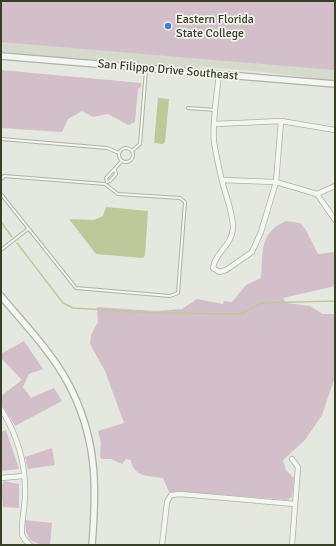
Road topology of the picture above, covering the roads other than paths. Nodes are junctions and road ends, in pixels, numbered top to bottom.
1 (1, 56) edge
2 (146, 69) junction
3 (219, 74) junction
4 (335, 84) edge
5 (188, 108) dead end
6 (216, 111) junction
7 (281, 121) junction
8 (215, 124) junction
9 (335, 130) edge
10 (1, 139) edge
11 (132, 151) junction
12 (119, 153) junction
13 (122, 161) junction
14 (115, 170) junction
15 (1, 179) edge
16 (222, 180) junction
17 (276, 182) junction
18 (106, 183) junction
19 (335, 186) edge
20 (1, 194) edge
21 (316, 194) junction
22 (335, 220) edge
23 (28, 229) junction
24 (1, 250) edge
25 (1, 296) edge
26 (1, 409) edge
27 (292, 459) dead end
28 (24, 476) junction
29 (1, 478) edge
30 (295, 504) junction
31 (29, 545) edge
32 (92, 545) edge
33 (162, 545) edge
34 (292, 545) edge

1 - 2 street, San Filippo Drive Southeast
2 - 3 street, San Filippo Drive Southeast
2 - 11 lane
3 - 4 street, San Filippo Drive Southeast
3 - 6 street
5 - 6 lane
6 - 8 street
7 - 8 street
7 - 9 street
7 - 17 street
8 - 16 street
10 - 12 lane
11 - 12 lane
11 - 13 lane
12 - 13 lane
13 - 14 lane
14 - 18 lane
14 - 18 lane
15 - 18 lane
16 - 17 street
16 - 17 street
17 - 21 street
18 - 23 lane
19 - 21 street
20 - 23 lane
21 - 22 street
23 - 24 lane
25 - 32 street
26 - 28 street
27 - 30 street
28 - 29 street
28 - 31 street
30 - 33 street
30 - 34 street

